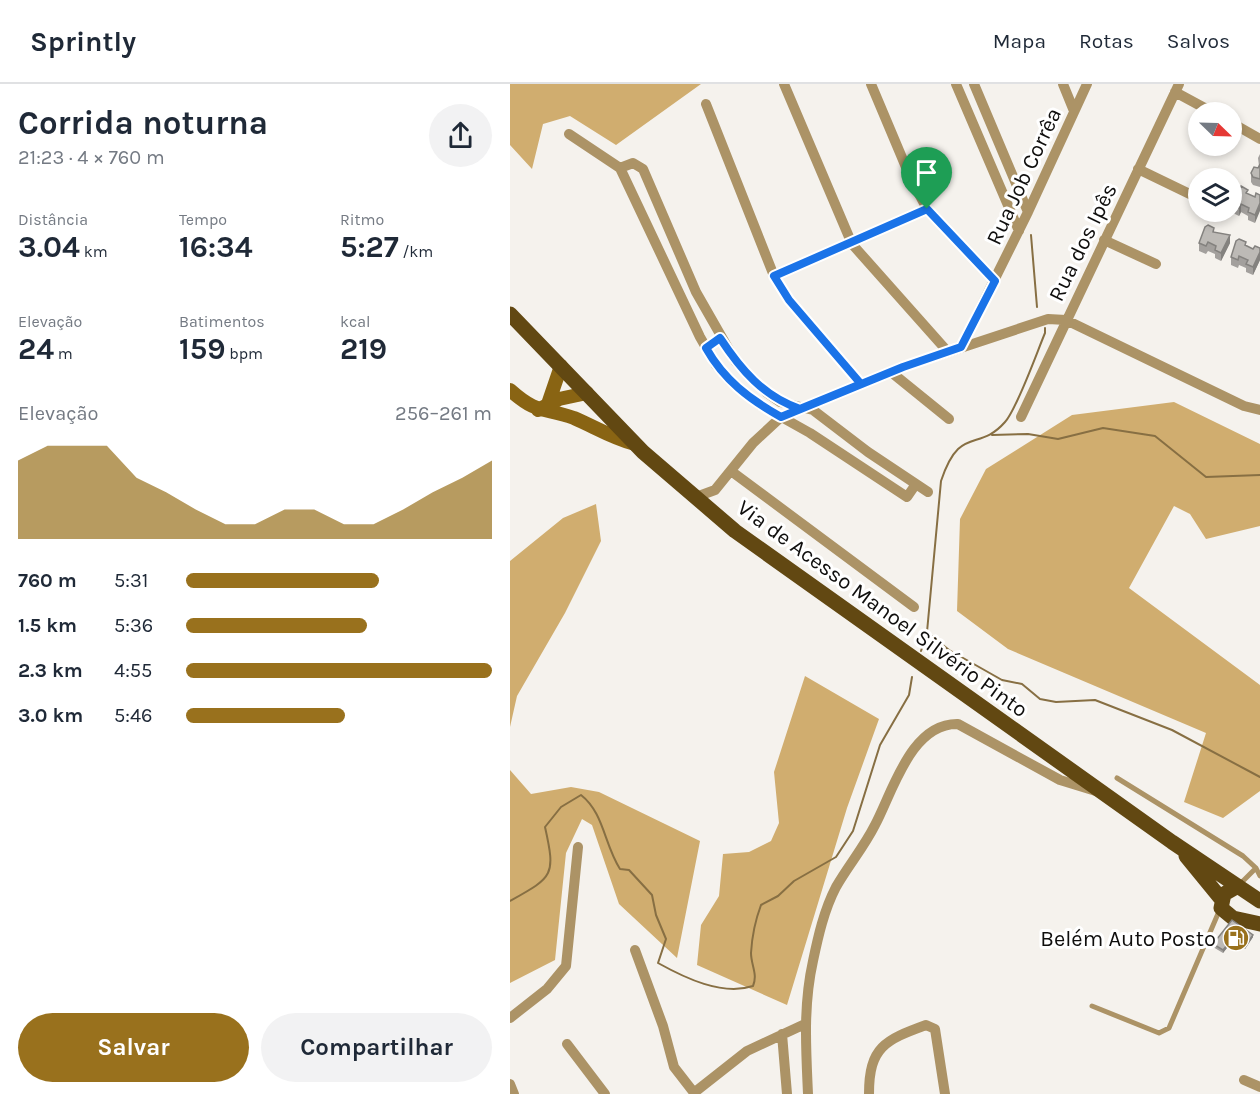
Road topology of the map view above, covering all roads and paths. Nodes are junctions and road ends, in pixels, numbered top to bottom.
1 (784, 84) edge
2 (871, 84) edge
3 (956, 84) edge
4 (974, 84) edge
5 (1063, 84) edge
6 (1087, 84) edge
7 (1177, 88) edge
8 (1197, 102) edge
9 (706, 104) dead end
10 (1074, 111) junction
11 (1242, 129) edge
12 (569, 134) dead end
13 (1260, 139) edge
14 (620, 168) junction
15 (1138, 169) junction
16 (1188, 193) edge
17 (927, 209) junction
18 (1028, 212) junction
19 (1019, 231) junction
20 (1104, 240) junction
21 (852, 244) junction
22 (1156, 264) dead end
23 (774, 276) junction
24 (995, 281) junction
25 (510, 314) edge
26 (1066, 320) junction
27 (720, 338) junction
28 (961, 347) junction
29 (706, 348) junction
30 (948, 352) junction
31 (736, 362) junction
32 (561, 366) junction
33 (891, 372) junction
34 (723, 374) junction
35 (861, 384) junction
36 (510, 390) edge
37 (587, 393) junction
38 (543, 407) junction
39 (800, 409) junction
40 (1260, 410) edge
41 (781, 417) junction
42 (1021, 417) dead end
43 (950, 419) dead end
44 (635, 444) junction
45 (731, 471) junction
46 (916, 484) junction
47 (928, 492) dead end
48 (696, 497) junction
49 (914, 607) dead end
50 (1117, 778) dead end
51 (1102, 792) junction
52 (578, 847) dead end
53 (1179, 847) junction
54 (1256, 868) junction
55 (1260, 876) edge
56 (1238, 886) junction
57 (1260, 901) edge
58 (1221, 904) junction
59 (1255, 925) edge
60 (1213, 926) junction
61 (1220, 929) dead end
62 (635, 950) dead end
63 (1092, 1006) dead end
64 (510, 1018) edge
65 (805, 1024) junction
66 (782, 1034) junction
67 (567, 1044) dead end
68 (1244, 1080) dead end
69 (510, 1084) edge
70 (1260, 1087) edge
71 (695, 1093) edge
72 (514, 1094) edge
73 (605, 1094) edge
74 (787, 1094) edge
75 (808, 1094) edge
76 (869, 1094) edge
77 (945, 1094) edge

1 - 21 street
2 - 17 street
3 - 19 street
4 - 18 street
5 - 10 street
6 - 10 street, Rua Job Corrêa
7 - 8 street
7 - 15 street, Rua dos Ipês
9 - 23 street
10 - 18 street, Rua Job Corrêa
11 - 13 street
12 - 14 street
14 - 27 street
14 - 29 street
15 - 16 street
15 - 20 street, Rua dos Ipês
17 - 21 street
17 - 24 street
18 - 19 street, Rua Job Corrêa
19 - 24 street, Rua Job Corrêa
20 - 22 street
20 - 26 street, Rua dos Ipês
21 - 23 street
21 - 30 street
23 - 35 street
24 - 28 street, Rua Job Corrêa
25 - 32 main road, Via de Acesso Manoel Silvério Pinto
26 - 28 street
26 - 40 street
26 - 42 street, Rua dos Ipês
27 - 29 street
27 - 31 street
28 - 30 street
29 - 34 street
30 - 33 street
31 - 34 street
31 - 39 street
32 - 37 main road, Via de Acesso Manoel Silvério Pinto
32 - 38 street
33 - 35 street
33 - 43 street
34 - 41 street
35 - 39 street
36 - 38 street
37 - 38 street
37 - 44 main road, Via de Acesso Manoel Silvério Pinto
38 - 44 street
39 - 41 street
39 - 46 street
41 - 45 street
41 - 46 street
44 - 48 main road, Via de Acesso Manoel Silvério Pinto
45 - 48 street
45 - 49 street
46 - 47 street
48 - 51 main road, Via de Acesso Manoel Silvério Pinto
50 - 54 lane
51 - 53 main road, Via de Acesso Manoel Silvério Pinto
51 - 65 street
52 - 64 street
53 - 56 main road, Via de Acesso Manoel Silvério Pinto
53 - 58 main road
54 - 55 lane
54 - 56 lane
56 - 57 main road, Via de Acesso Manoel Silvério Pinto
56 - 58 main road
58 - 59 main road
58 - 60 lane
60 - 61 lane
60 - 63 lane
62 - 71 street
65 - 66 street
65 - 75 street
66 - 71 street
66 - 74 street
67 - 73 street
68 - 70 street
69 - 72 street
76 - 77 street

